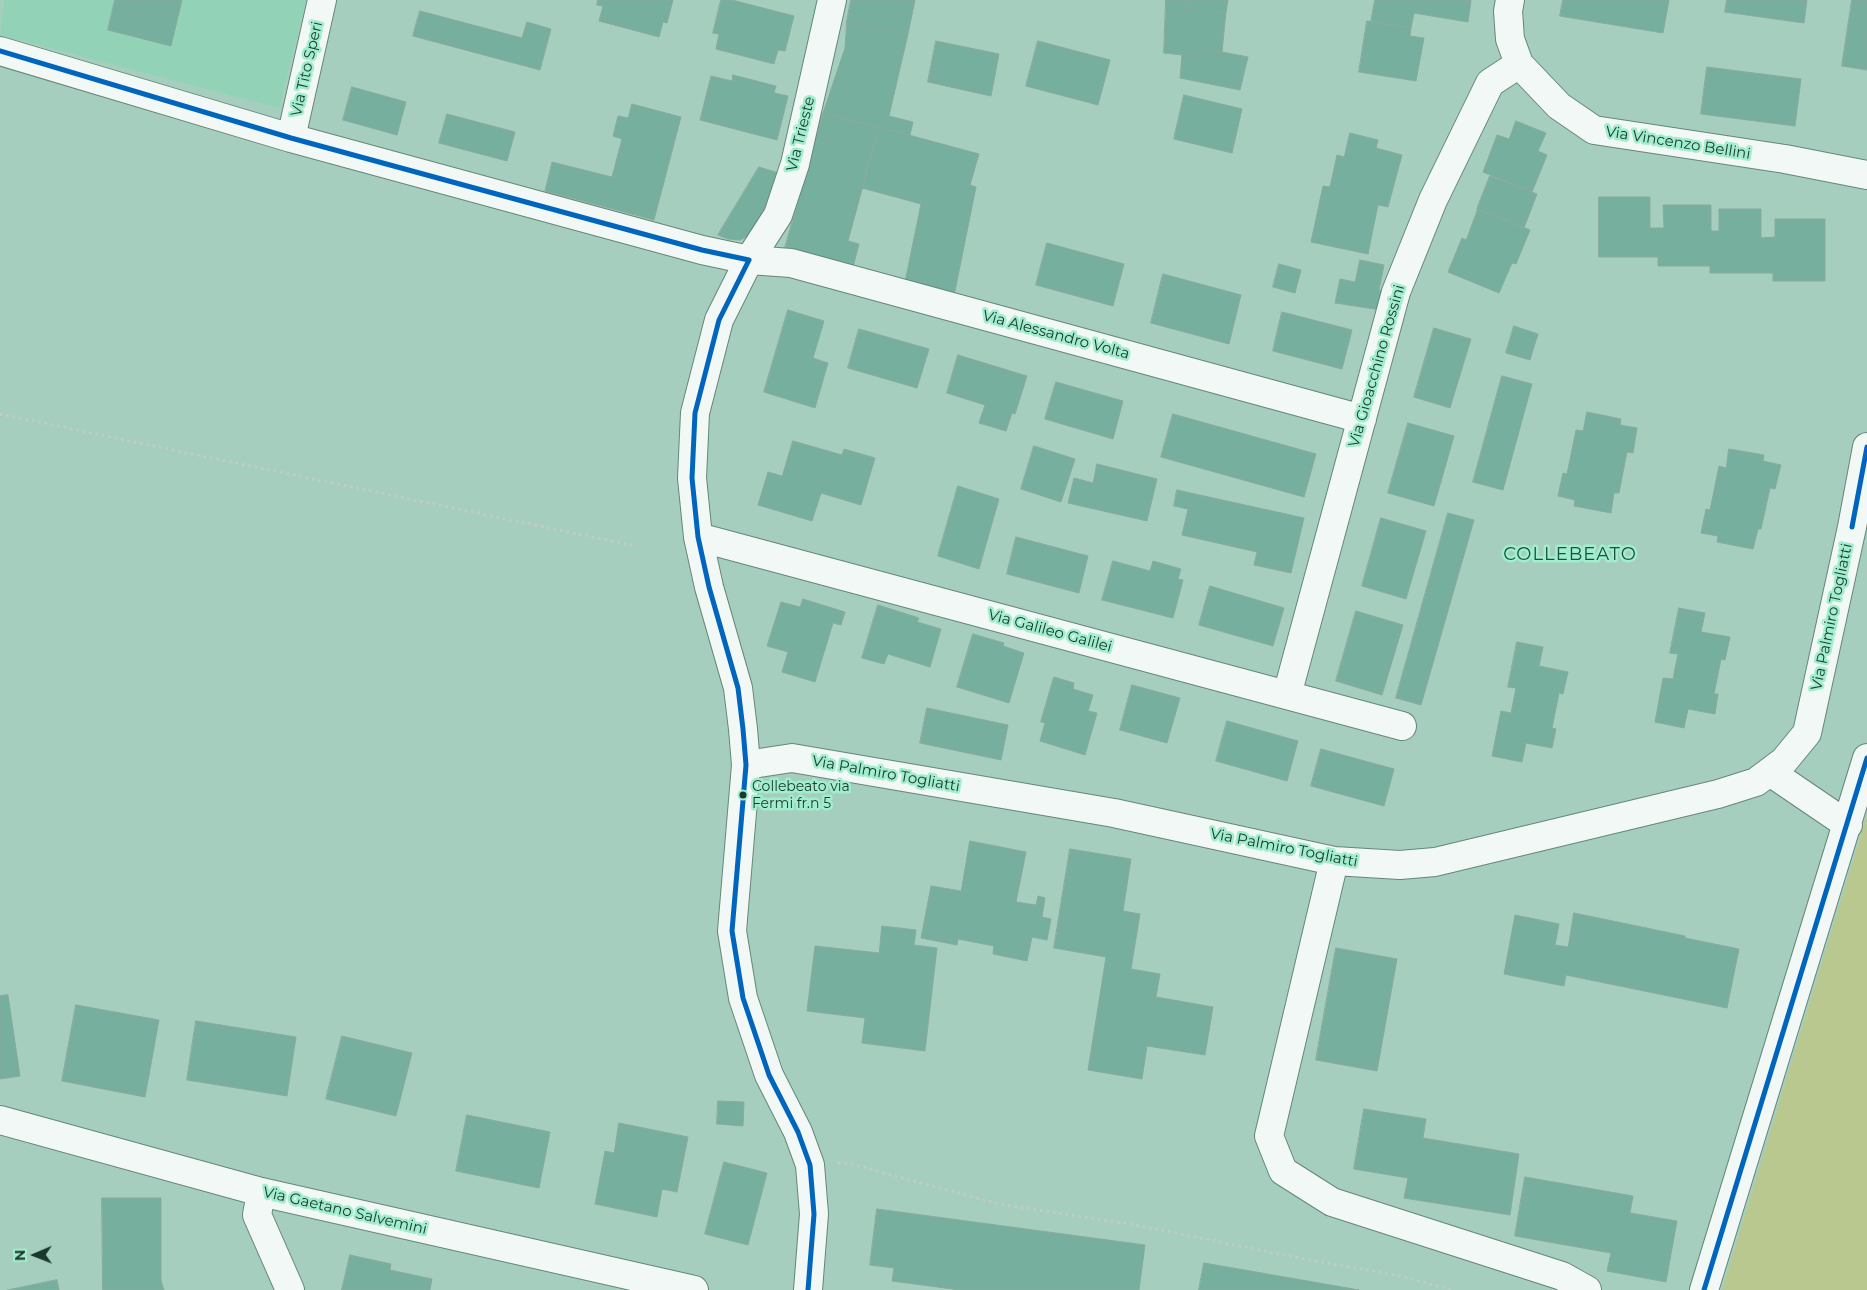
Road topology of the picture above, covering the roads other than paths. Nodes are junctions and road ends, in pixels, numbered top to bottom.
1 (322, 0) edge
2 (832, 0) edge
3 (1510, 0) edge
4 (0, 51) edge
5 (1519, 64) junction
6 (291, 138) junction
7 (1867, 175) edge
8 (748, 260) junction
9 (1362, 419) junction
10 (1867, 447) edge
11 (1859, 532) edge
12 (698, 537) junction
13 (1287, 695) junction
14 (1402, 726) dead end
15 (743, 729) junction
16 (792, 758) junction
17 (1867, 758) edge
18 (746, 765) junction
19 (1770, 772) junction
20 (1848, 825) junction
21 (1334, 861) junction
22 (0, 1120) edge
23 (261, 1192) junction
24 (290, 1290) edge
25 (694, 1290) edge
26 (808, 1290) edge
27 (1587, 1290) edge
28 (1704, 1290) edge

1 - 6 street, Via Tito Speri
2 - 8 street, Via Trieste
3 - 5 street, Via Vincenzo Bellini
4 - 6 street, Via Alessandro Volta
5 - 7 street, Via Vincenzo Bellini
5 - 9 street, Via Gioacchino Rossini
6 - 8 street, Via Alessandro Volta
8 - 9 street, Via Alessandro Volta
8 - 12 street, Via Trieste
9 - 13 street, Via Gioacchino Rossini
10 - 11 street, Via Palmiro Togliatti
11 - 19 street, Via Palmiro Togliatti
12 - 13 street, Via Galileo Galilei
12 - 15 street, Via Trieste
13 - 14 street, Via Galileo Galilei
15 - 16 street, Via Palmiro Togliatti
15 - 18 street, Via Trieste
16 - 18 street, Via Palmiro Togliatti
16 - 21 street, Via Palmiro Togliatti
17 - 20 street
18 - 26 street, Via Trieste
19 - 20 street
19 - 21 street, Via Palmiro Togliatti
20 - 28 street
21 - 27 street
22 - 23 street, Via Gaetano Salvemini
23 - 24 street
23 - 25 street, Via Gaetano Salvemini

